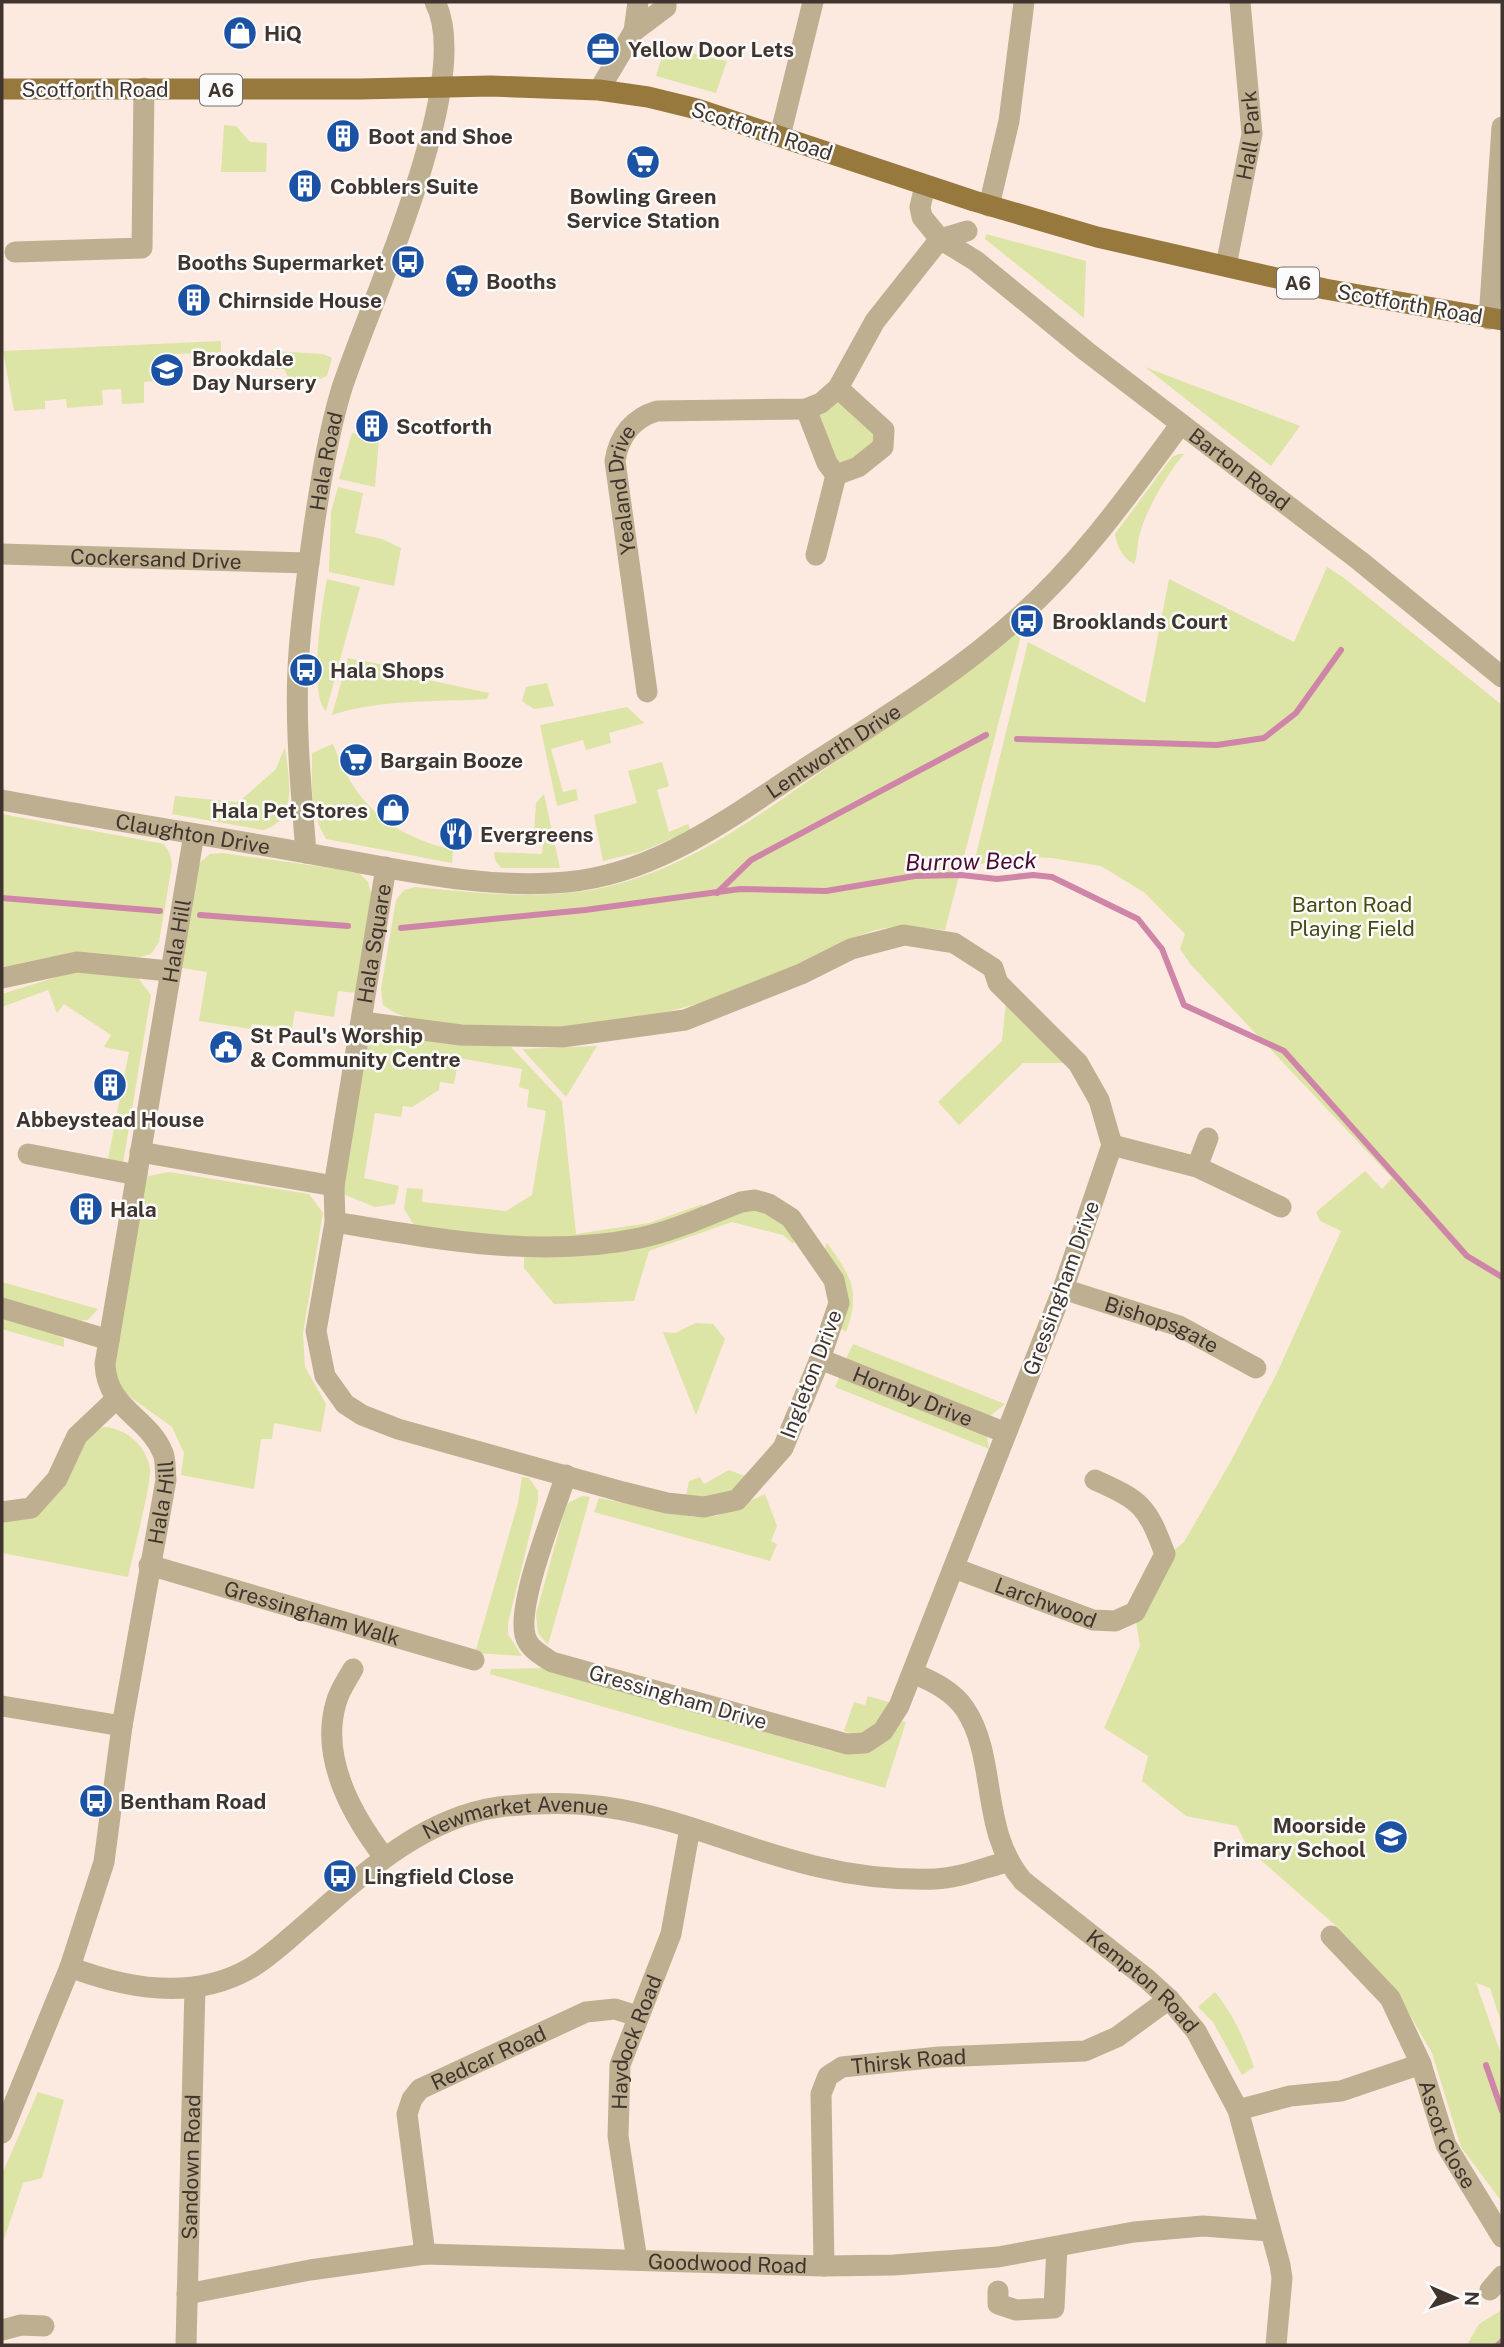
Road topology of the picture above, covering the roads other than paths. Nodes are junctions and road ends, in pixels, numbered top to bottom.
1 (435, 2) edge
2 (638, 2) edge
3 (666, 2) edge
4 (813, 2) edge
5 (1024, 2) edge
6 (1240, 2) edge
7 (634, 31) junction
8 (439, 87) junction
9 (144, 88) junction
10 (2, 89) edge
11 (599, 90) junction
12 (1502, 127) edge
13 (780, 136) junction
14 (926, 186) junction
15 (982, 204) junction
16 (967, 231) junction
17 (940, 239) junction
18 (15, 252) dead end
19 (976, 261) junction
20 (1226, 267) junction
21 (1496, 319) edge
22 (838, 388) junction
23 (806, 408) junction
24 (1181, 424) junction
25 (836, 475) junction
26 (2, 554) edge
27 (816, 555) dead end
28 (309, 563) junction
29 (1502, 677) edge
30 (647, 692) dead end
31 (2, 800) edge
32 (194, 834) junction
33 (306, 853) junction
34 (386, 867) junction
35 (169, 971) junction
36 (2, 978) edge
37 (363, 1022) junction
38 (1208, 1138) dead end
39 (1112, 1144) junction
40 (140, 1152) junction
41 (28, 1154) dead end
42 (1197, 1167) junction
43 (137, 1175) junction
44 (334, 1186) junction
45 (1281, 1207) dead end
46 (335, 1222) junction
47 (1063, 1289) junction
48 (2, 1308) edge
49 (109, 1340) junction
50 (820, 1359) junction
51 (1256, 1368) dead end
52 (115, 1399) junction
53 (1006, 1433) junction
54 (566, 1475) junction
55 (1095, 1480) dead end
56 (2, 1512) edge
57 (149, 1565) junction
58 (954, 1569) junction
59 (474, 1660) dead end
60 (353, 1669) dead end
61 (912, 1673) junction
62 (2, 1706) edge
63 (122, 1726) junction
64 (690, 1828) junction
65 (384, 1857) junction
66 (1007, 1862) junction
67 (1331, 1936) dead end
68 (70, 1967) junction
69 (195, 1987) junction
70 (1169, 1999) junction
71 (637, 2016) junction
72 (1421, 2064) junction
73 (1238, 2109) junction
74 (2, 2133) edge
75 (1270, 2231) junction
76 (1502, 2237) edge
77 (1056, 2247) junction
78 (425, 2254) junction
79 (637, 2260) junction
80 (824, 2266) junction
81 (998, 2291) dead end
82 (187, 2294) junction
83 (44, 2326) dead end
84 (2, 2330) edge
85 (186, 2345) edge
86 (1276, 2345) edge

1 - 8 street, Hala Road
2 - 7 street
3 - 7 street
4 - 13 street
5 - 15 street
6 - 20 street, Hall Park
7 - 11 street
8 - 9 main road, Scotforth Road / A6
8 - 11 main road, Scotforth Road / A6
8 - 28 street, Hala Road
9 - 10 main road, Scotforth Road / A6
9 - 18 street
11 - 13 main road, Scotforth Road / A6
12 - 21 street
13 - 14 main road, Scotforth Road / A6
14 - 15 main road, Scotforth Road / A6
14 - 17 street, Barton Road
15 - 16 street
15 - 20 main road, Scotforth Road / A6
16 - 17 street
16 - 19 street
17 - 19 street, Barton Road
17 - 22 street, Yealand Drive
19 - 24 street, Barton Road
20 - 21 main road, Scotforth Road / A6
22 - 23 street, Yealand Drive
22 - 25 street
23 - 25 street
23 - 30 street, Yealand Drive
24 - 29 street, Barton Road
24 - 34 street, Lentworth Drive
25 - 27 street
26 - 28 street, Cockersand Drive
28 - 33 street, Hala Road
31 - 32 street, Claughton Drive
32 - 33 street, Claughton Drive
32 - 35 street, Hala Hill
33 - 34 street, Claughton Drive
34 - 37 street, Hala Square
35 - 36 street
35 - 40 street, Hala Hill
37 - 39 street
37 - 44 street, Hala Square
38 - 42 street
39 - 42 street
39 - 47 street, Gressingham Drive
40 - 43 street, Hala Hill
40 - 44 street
41 - 43 street
42 - 45 street
43 - 49 street, Hala Hill
44 - 46 street, Hala Square
46 - 50 street, Ingleton Drive
46 - 54 street, Ingleton Drive
47 - 51 street, Bishopsgate
47 - 53 street, Gressingham Drive
48 - 49 street
49 - 52 street, Hala Hill
50 - 53 street, Hornby Drive
50 - 54 street, Ingleton Drive
52 - 56 street
52 - 57 street, Hala Hill
53 - 58 street, Gressingham Drive
54 - 61 street, Gressingham Drive
55 - 58 street, Larchwood
57 - 59 street, Gressingham Walk
57 - 63 street, Hala Hill
58 - 61 street, Gressingham Drive
60 - 65 street
61 - 66 street, Kempton Road
62 - 63 street
63 - 68 street, Hala Hill
64 - 65 street, Newmarket Avenue
64 - 66 street, Newmarket Avenue
64 - 71 street, Haydock Road
65 - 69 street, Newmarket Avenue
66 - 70 street, Kempton Road
67 - 72 street, Ascot Close
68 - 69 street, Newmarket Avenue
68 - 74 street, Hala Hill
69 - 82 street, Sandown Road
70 - 73 street, Kempton Road
70 - 80 street, Thirsk Road
71 - 78 street, Redcar Road
71 - 79 street, Haydock Road
72 - 73 street, Ascot Close
72 - 76 street, Ascot Close
73 - 75 street, Kempton Road
75 - 77 street, Goodwood Road
75 - 86 street, Kempton Road
77 - 80 street, Goodwood Road
77 - 81 street
78 - 79 street, Goodwood Road
78 - 82 street, Goodwood Road
79 - 80 street, Goodwood Road
82 - 85 street, Sandown Road
83 - 84 street

